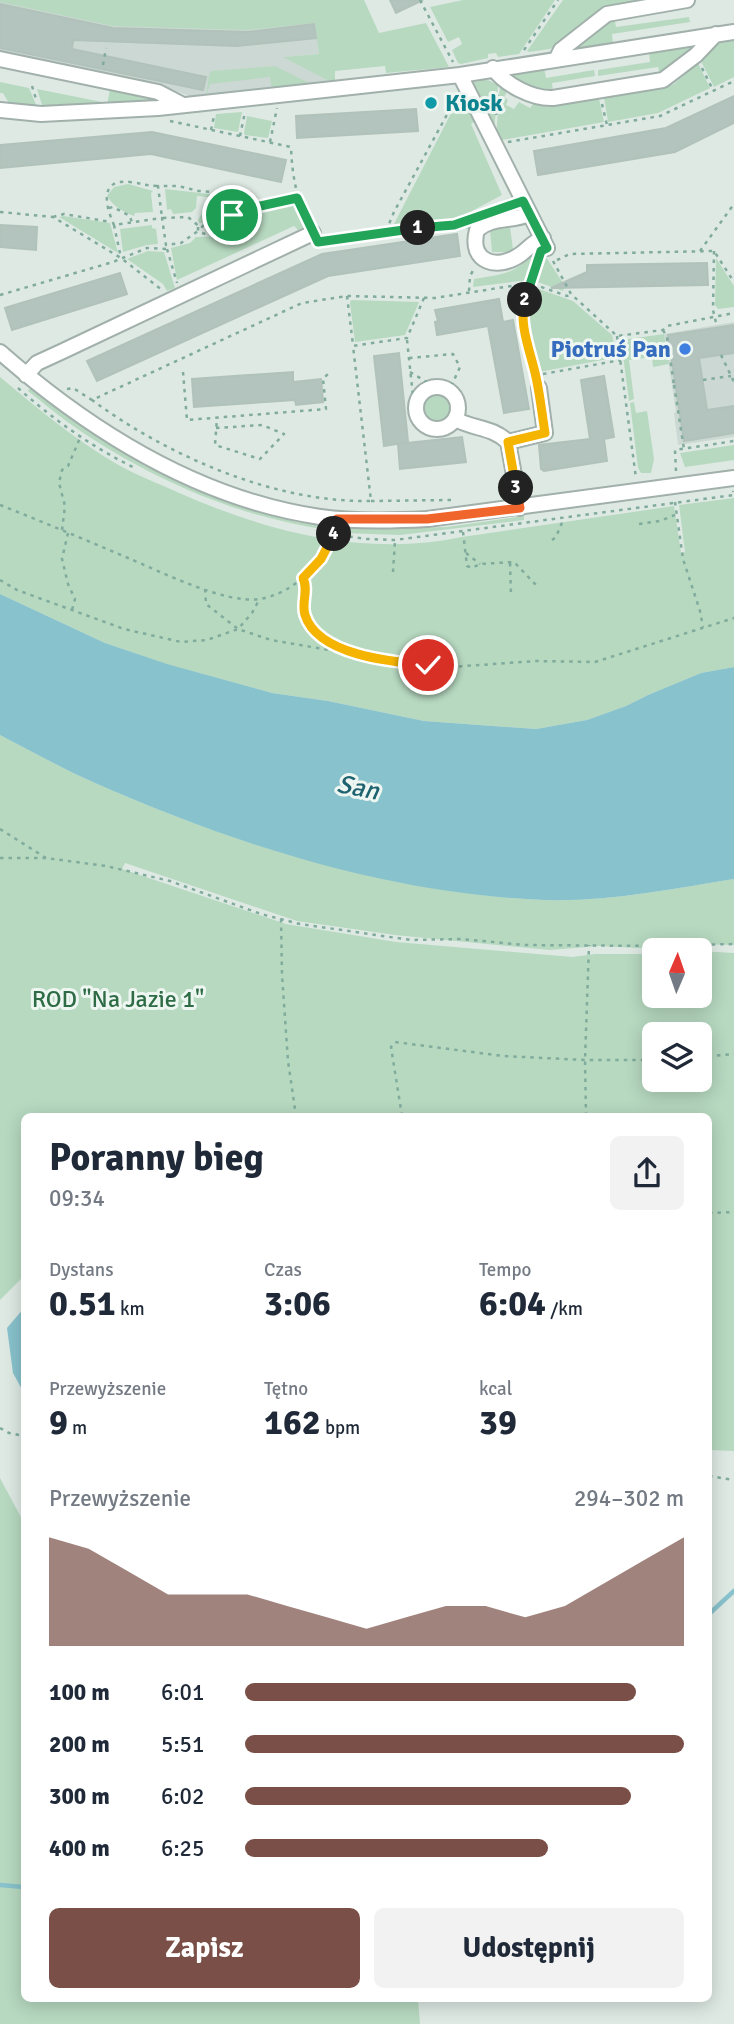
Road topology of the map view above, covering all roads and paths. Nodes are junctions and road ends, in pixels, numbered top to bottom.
1 (420, 0) edge
2 (558, 0) edge
3 (687, 0) edge
4 (734, 32) edge
5 (716, 34) junction
6 (106, 48) dead end
7 (696, 55) junction
8 (520, 56) dead end
9 (557, 58) junction
10 (0, 59) edge
11 (102, 69) dead end
12 (497, 72) junction
13 (459, 75) junction
14 (734, 81) edge
15 (713, 91) junction
16 (280, 95) junction
17 (248, 98) junction
18 (181, 104) junction
19 (0, 110) edge
20 (164, 120) dead end
21 (495, 120) dead end
22 (240, 136) junction
23 (270, 142) junction
24 (495, 146) junction
25 (158, 186) junction
26 (297, 198) junction
27 (733, 203) edge
28 (238, 207) junction
29 (109, 208) junction
30 (247, 209) junction
31 (0, 212) edge
32 (233, 212) junction
33 (529, 214) junction
34 (53, 217) junction
35 (477, 217) dead end
36 (162, 218) junction
37 (132, 223) junction
38 (237, 223) junction
39 (113, 224) junction
40 (198, 229) junction
41 (386, 232) junction
42 (313, 233) junction
43 (167, 247) junction
44 (548, 249) junction
45 (700, 251) junction
46 (714, 251) junction
47 (121, 258) junction
48 (480, 258) junction
49 (734, 282) edge
50 (530, 283) junction
51 (469, 291) junction
52 (181, 294) junction
53 (571, 294) junction
54 (0, 295) edge
55 (346, 296) junction
56 (424, 298) junction
57 (167, 301) junction
58 (734, 313) edge
59 (714, 317) junction
60 (718, 327) dead end
61 (663, 330) junction
62 (617, 336) junction
63 (407, 338) junction
64 (353, 346) junction
65 (0, 352) edge
66 (721, 355) dead end
67 (409, 358) junction
68 (621, 360) junction
69 (183, 372) dead end
70 (410, 372) junction
71 (328, 374) dead end
72 (26, 375) junction
73 (731, 376) junction
74 (703, 380) dead end
75 (10, 381) dead end
76 (537, 381) junction
77 (734, 382) edge
78 (431, 388) junction
79 (62, 391) dead end
80 (449, 391) junction
81 (92, 400) junction
82 (417, 400) junction
83 (216, 418) junction
84 (455, 419) junction
85 (216, 428) junction
86 (80, 437) junction
87 (734, 441) edge
88 (508, 442) junction
89 (147, 474) dead end
90 (734, 478) edge
91 (637, 491) junction
92 (734, 495) edge
93 (676, 502) junction
94 (0, 505) edge
95 (520, 508) junction
96 (677, 514) junction
97 (564, 518) junction
98 (337, 519) junction
99 (639, 524) dead end
100 (62, 530) junction
101 (463, 532) junction
102 (68, 533) junction
103 (321, 533) dead end
104 (334, 535) junction
105 (395, 540) junction
106 (552, 540) dead end
107 (466, 553) junction
108 (510, 562) junction
109 (480, 564) junction
110 (393, 572) dead end
111 (303, 578) junction
112 (0, 580) edge
113 (536, 585) dead end
114 (205, 589) junction
115 (511, 595) dead end
116 (259, 599) junction
117 (72, 610) junction
118 (734, 618) edge
119 (703, 627) junction
120 (237, 629) junction
121 (352, 653) junction
122 (0, 829) edge
123 (0, 858) edge
124 (46, 858) junction
125 (281, 919) junction
126 (734, 944) edge
127 (589, 945) junction
128 (734, 1054) edge
129 (712, 1056) edge
130 (585, 1060) junction
131 (642, 1060) edge
132 (296, 1113) edge
133 (402, 1113) edge
134 (586, 1113) edge
135 (734, 1212) edge
136 (712, 1213) edge
137 (0, 1428) edge
138 (21, 1435) edge
139 (712, 1476) edge
140 (734, 1480) edge

1 - 13 path
2 - 8 path
3 - 9 street
4 - 5 street
5 - 7 street
5 - 9 street
6 - 11 path
7 - 12 street
7 - 15 path
9 - 12 street
10 - 18 street
12 - 13 street
12 - 21 path
13 - 16 street
13 - 24 street
13 - 41 path
14 - 15 path
15 - 24 path
16 - 17 street
16 - 23 path
17 - 18 street
17 - 22 path
18 - 19 street
20 - 22 path
22 - 23 path
23 - 26 path
24 - 33 street
25 - 28 path
25 - 29 path
25 - 36 path
26 - 30 path
26 - 42 path
27 - 45 path
28 - 30 path
28 - 32 path
29 - 37 path
29 - 39 path
30 - 38 path
31 - 34 path
32 - 38 path
32 - 40 path
33 - 44 street
33 - 48 street
34 - 39 path
34 - 47 path
35 - 41 path
36 - 37 path
36 - 40 path
36 - 43 path
37 - 39 path
38 - 40 path
39 - 47 path
40 - 43 path
41 - 42 path
42 - 52 street
43 - 47 path
43 - 52 path
44 - 45 path
44 - 48 street
44 - 50 path
44 - 53 path
45 - 46 path
46 - 49 path
46 - 59 path
47 - 54 path
47 - 57 path
48 - 51 path
50 - 51 path
50 - 53 path
50 - 76 path
51 - 56 path
52 - 57 street
53 - 62 path
55 - 56 path
55 - 64 path
55 - 81 path
56 - 63 path
57 - 72 street
58 - 59 path
59 - 60 path
59 - 61 path
61 - 62 path
61 - 87 path
62 - 68 path
63 - 64 path
63 - 67 path
64 - 81 path
65 - 72 street
66 - 73 path
67 - 70 path
67 - 80 path
68 - 76 path
68 - 91 path
69 - 83 path
70 - 78 path
70 - 82 path
71 - 83 path
72 - 98 street
73 - 74 path
73 - 77 path
75 - 86 path
76 - 88 street
78 - 80 street
78 - 82 street
79 - 81 path
80 - 84 street
82 - 84 street
83 - 85 path
84 - 88 street
85 - 85 path
86 - 89 path
86 - 100 path
88 - 95 street
90 - 91 street
91 - 95 street
92 - 93 path
93 - 96 path
93 - 97 path
94 - 100 path
95 - 98 street
96 - 99 path
96 - 119 path
97 - 101 path
97 - 106 path
98 - 104 path
100 - 102 path
101 - 105 path
101 - 107 path
102 - 114 path
102 - 117 path
103 - 104 path
104 - 105 path
104 - 111 path
105 - 110 path
107 - 109 path
107 - 109 path
108 - 109 path
108 - 113 path
108 - 115 path
111 - 116 path
111 - 121 path
112 - 117 path
114 - 116 path
114 - 120 path
116 - 120 path
117 - 120 path
118 - 119 path
119 - 121 path
120 - 121 path
122 - 124 path
123 - 124 path
124 - 125 path
125 - 127 path
125 - 132 path
126 - 127 path
127 - 130 path
128 - 129 path
130 - 131 path
130 - 133 path
130 - 134 path
135 - 136 path
137 - 138 path
139 - 140 path

